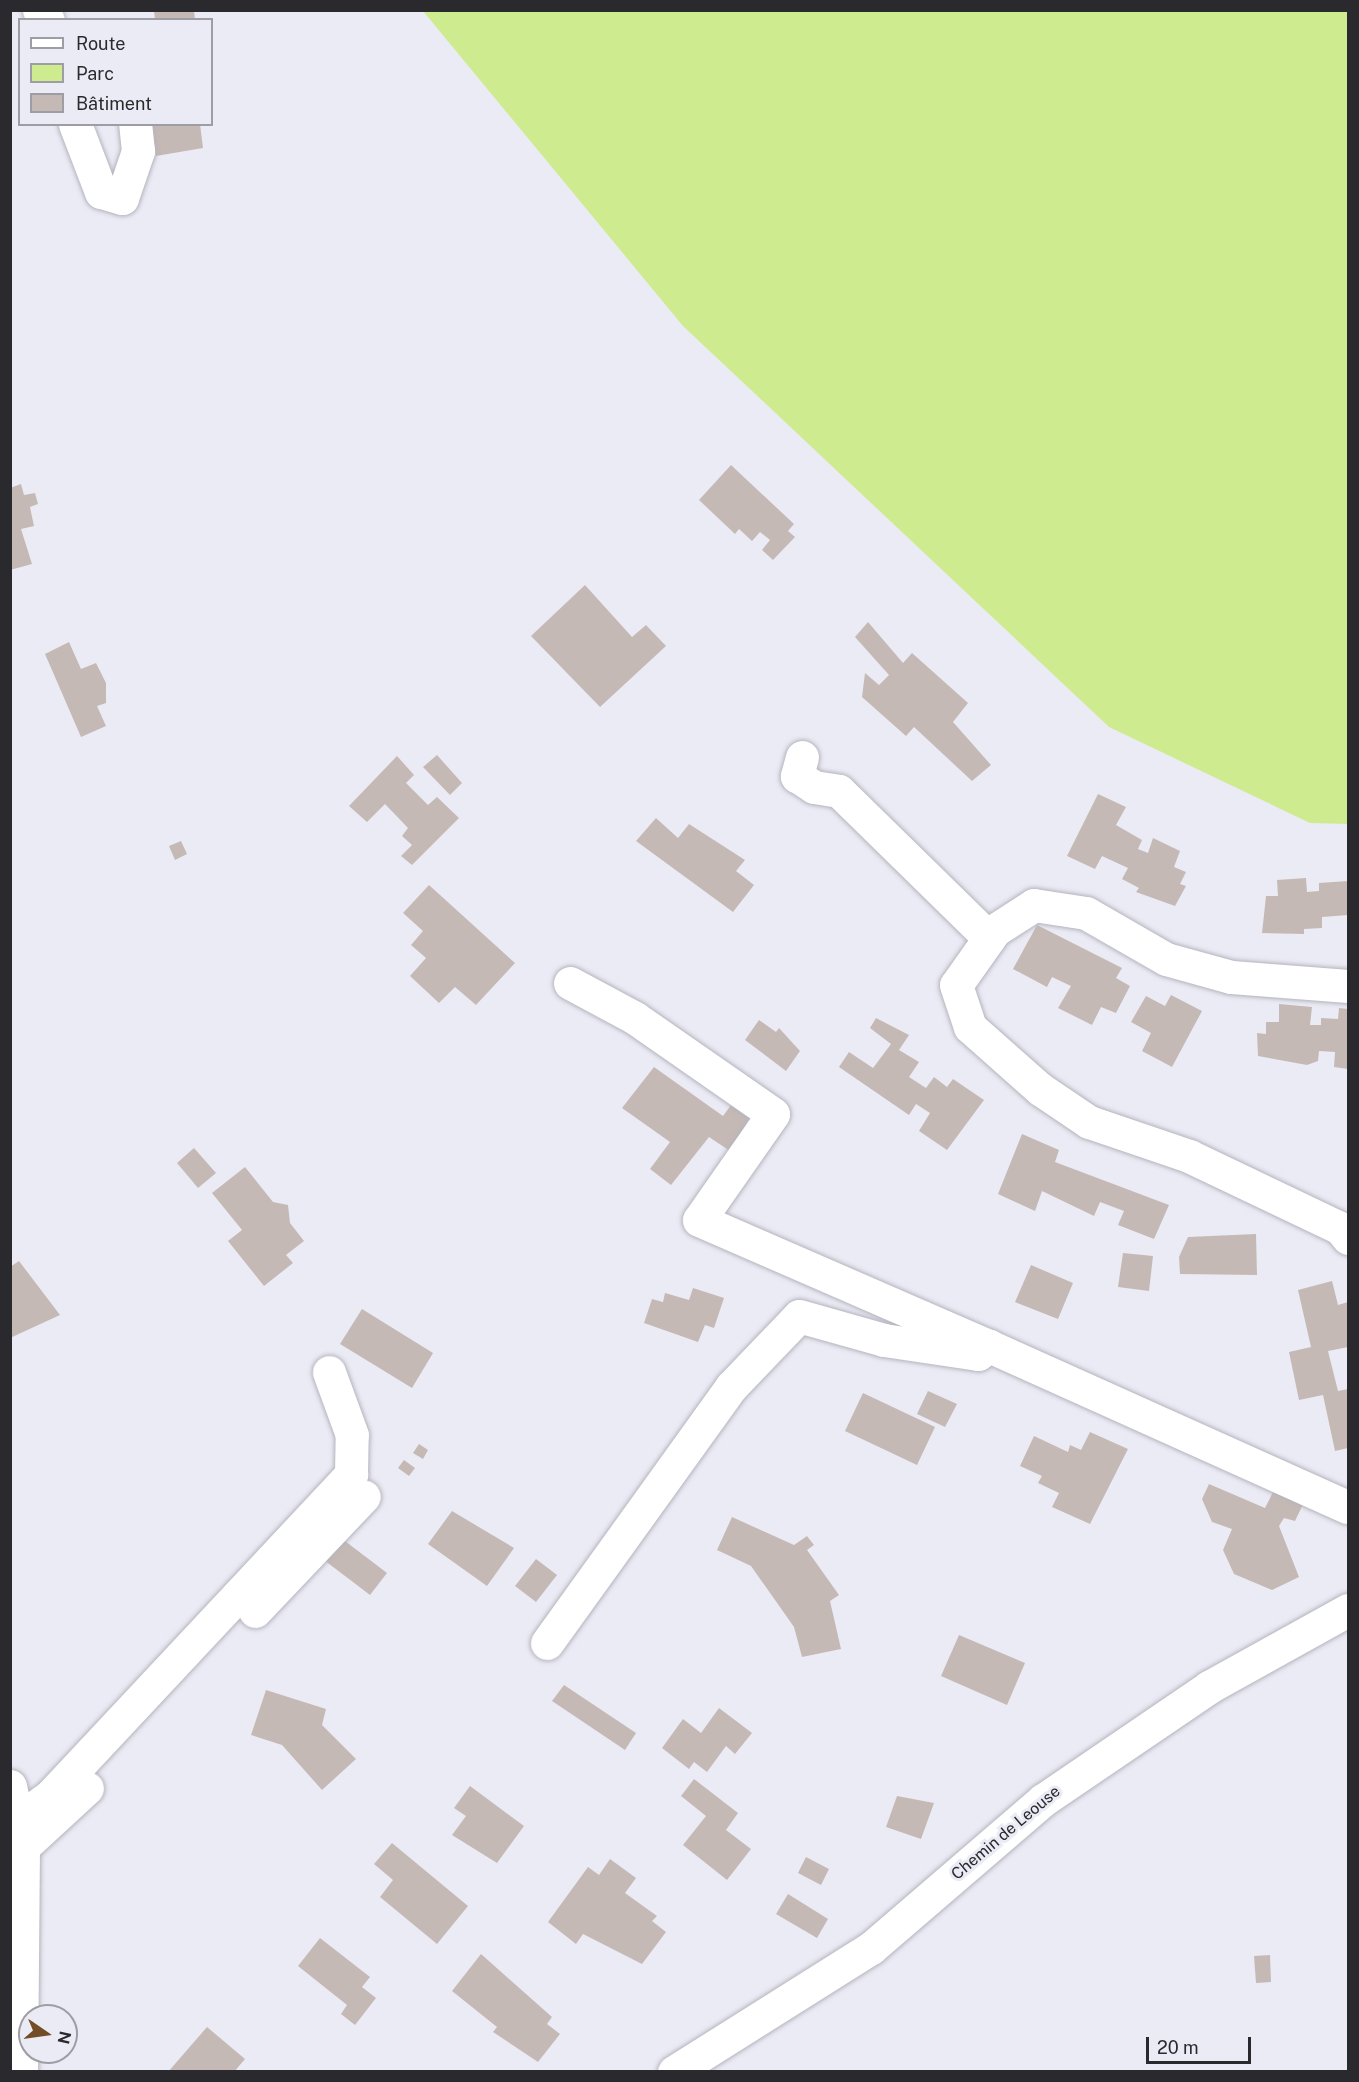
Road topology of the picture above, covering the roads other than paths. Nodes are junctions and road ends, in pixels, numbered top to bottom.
1 (76, 126) edge
2 (135, 126) edge
3 (802, 757) dead end
4 (989, 938) junction
5 (570, 983) dead end
6 (1348, 986) edge
7 (1348, 1238) edge
8 (989, 1346) junction
9 (329, 1372) dead end
10 (364, 1496) dead end
11 (1348, 1507) edge
12 (1348, 1610) edge
13 (547, 1643) dead end
14 (10, 1786) edge
15 (20, 1833) junction
16 (21, 2072) edge
17 (674, 2072) edge

1 - 2 street
3 - 4 street
4 - 6 street
4 - 7 street
5 - 8 street
8 - 11 street
8 - 13 street
9 - 15 street
10 - 15 street
12 - 17 street, Chemin de Leouse
14 - 15 street
15 - 16 street

